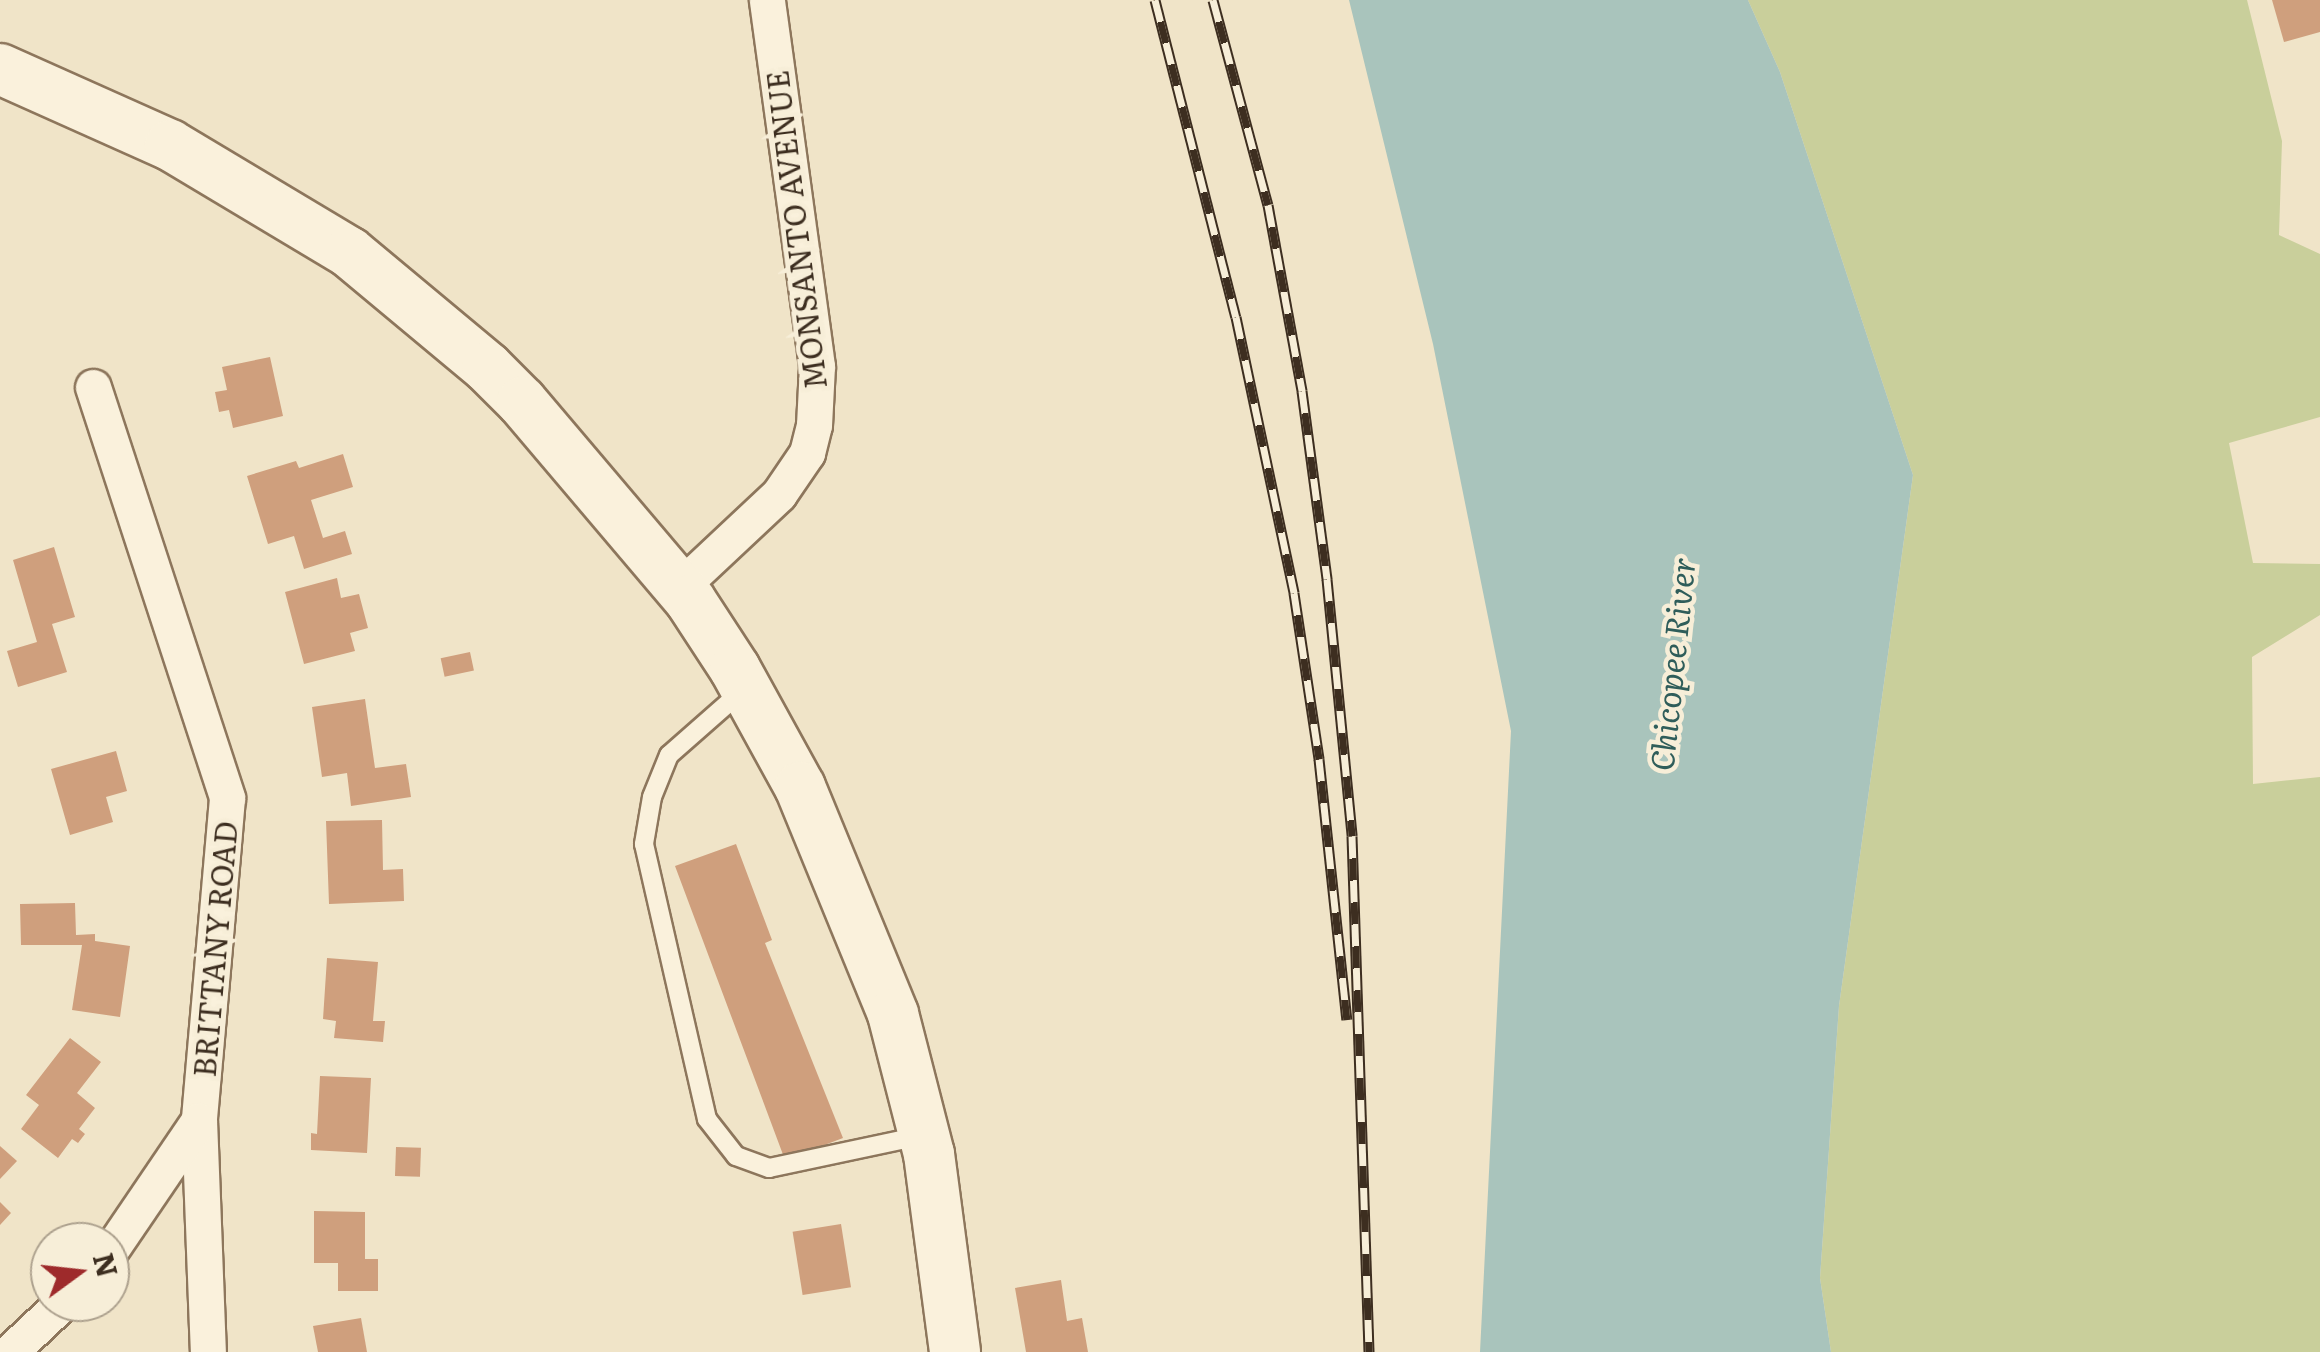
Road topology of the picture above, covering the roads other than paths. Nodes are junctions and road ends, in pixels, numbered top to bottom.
1 (767, 0) edge
2 (0, 69) edge
3 (93, 387) dead end
4 (680, 587) junction
5 (746, 688) junction
6 (199, 1120) junction
7 (924, 1135) junction
8 (130, 1222) edge
9 (42, 1322) edge
10 (10, 1352) edge
11 (208, 1352) edge
12 (955, 1352) edge

1 - 4 street, MONSANTO AVENUE
2 - 4 main road
3 - 6 street, BRITTANY ROAD
4 - 5 main road
5 - 7 main road
5 - 7 lane
6 - 8 street
6 - 11 street, BRITTANY ROAD
7 - 12 main road
9 - 10 street

